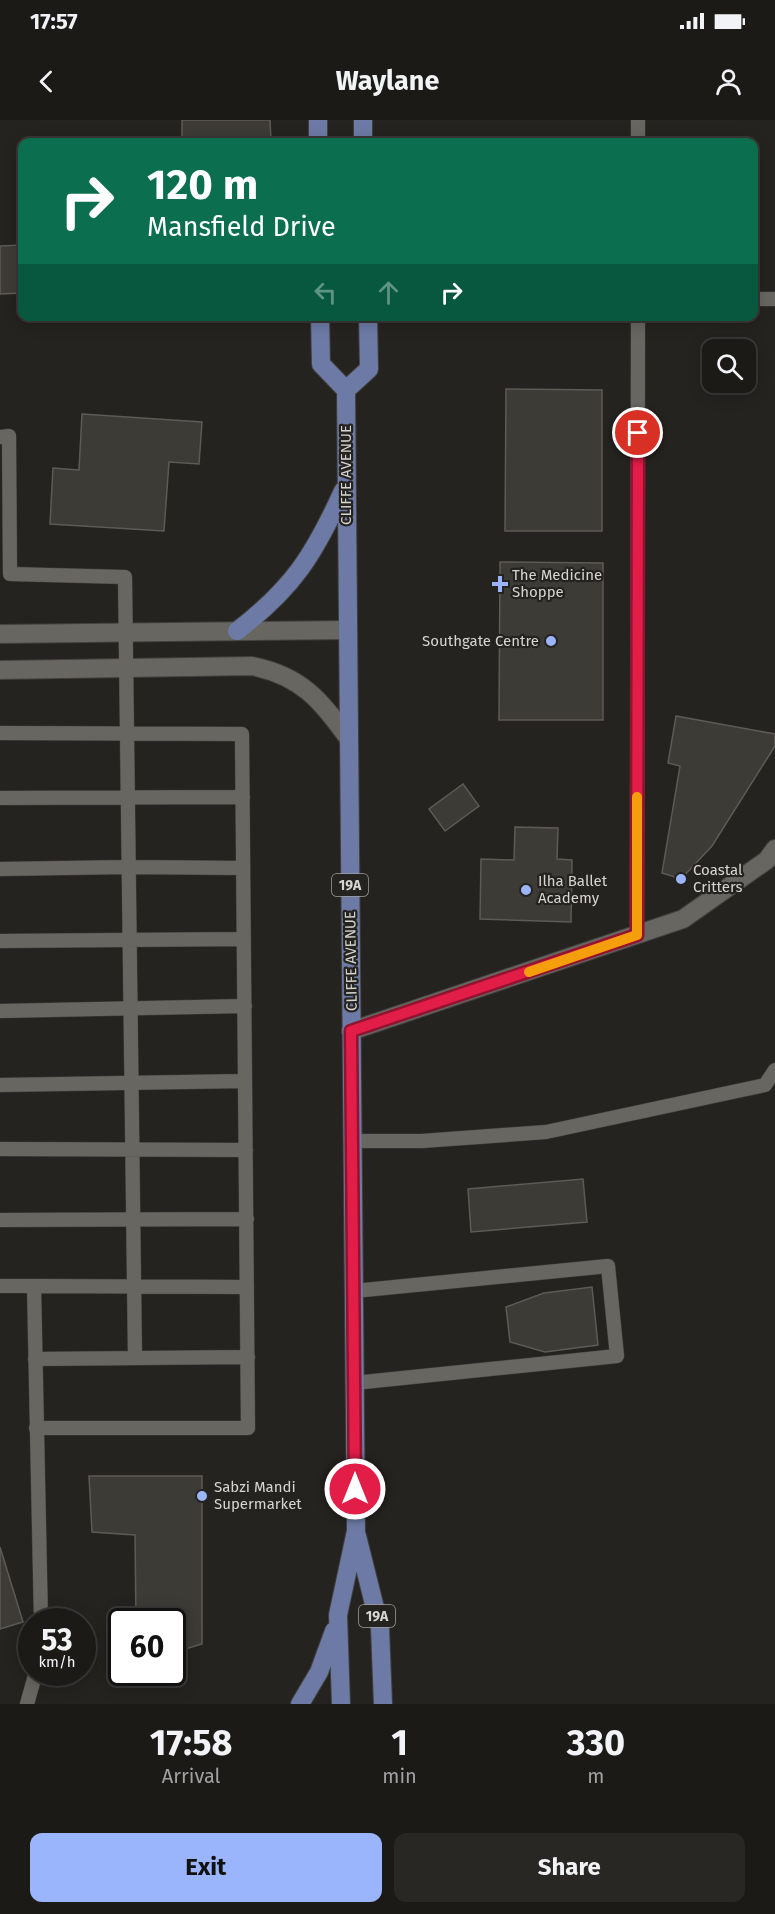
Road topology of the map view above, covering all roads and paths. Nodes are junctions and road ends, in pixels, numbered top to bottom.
1 (318, 120) edge
2 (363, 120) edge
3 (638, 120) edge
4 (318, 138) edge
5 (363, 138) edge
6 (638, 138) edge
7 (758, 299) edge
8 (775, 299) edge
9 (320, 321) edge
10 (368, 321) edge
11 (638, 321) edge
12 (346, 390) junction
13 (0, 437) edge
14 (346, 484) junction
15 (5, 506) edge
16 (5, 574) edge
17 (348, 630) junction
18 (237, 631) junction
19 (126, 633) junction
20 (0, 634) edge
21 (126, 667) junction
22 (0, 670) edge
23 (127, 733) junction
24 (0, 734) edge
25 (349, 739) junction
26 (128, 796) junction
27 (243, 797) junction
28 (0, 798) edge
29 (775, 849) edge
30 (129, 867) junction
31 (243, 868) junction
32 (0, 869) edge
33 (637, 935) junction
34 (244, 939) junction
35 (130, 940) junction
36 (0, 941) edge
37 (245, 1006) junction
38 (131, 1009) junction
39 (0, 1011) edge
40 (351, 1031) junction
41 (775, 1071) edge
42 (245, 1081) junction
43 (132, 1083) junction
44 (0, 1085) edge
45 (352, 1141) junction
46 (0, 1149) edge
47 (132, 1149) junction
48 (246, 1150) junction
49 (247, 1219) junction
50 (0, 1220) edge
51 (133, 1220) junction
52 (0, 1286) edge
53 (34, 1286) junction
54 (134, 1287) junction
55 (247, 1287) junction
56 (354, 1291) junction
57 (248, 1357) junction
58 (135, 1358) junction
59 (35, 1359) junction
60 (354, 1383) junction
61 (36, 1428) junction
62 (356, 1531) junction
63 (41, 1608) edge
64 (338, 1615) junction
65 (32, 1686) edge
66 (27, 1704) edge
67 (300, 1704) edge
68 (340, 1704) edge
69 (383, 1704) edge

1 - 4 main road
2 - 5 main road
3 - 6 lane
7 - 8 lane
9 - 12 main road
10 - 12 main road
11 - 33 lane
12 - 14 main road, CLIFFE AVENUE / 19A
13 - 15 lane
14 - 17 main road, CLIFFE AVENUE / 19A
14 - 18 main road
15 - 16 lane
16 - 19 lane
17 - 18 street
17 - 25 main road, CLIFFE AVENUE / 19A
18 - 19 street
19 - 20 street
19 - 21 lane
21 - 22 street
21 - 23 lane
21 - 25 street
23 - 24 lane
23 - 26 lane
23 - 27 lane
25 - 40 main road, CLIFFE AVENUE / 19A
26 - 27 lane
26 - 28 lane
26 - 30 lane
27 - 31 lane
29 - 33 street
30 - 31 lane
30 - 32 lane
30 - 35 lane
31 - 34 lane
33 - 40 street
34 - 35 lane
34 - 37 lane
35 - 36 lane
35 - 38 lane
37 - 38 lane
37 - 42 lane
38 - 39 lane
38 - 43 lane
40 - 45 main road, CLIFFE AVENUE / 19A
41 - 45 lane
42 - 43 lane
42 - 48 lane
43 - 44 lane
43 - 47 lane
45 - 56 main road, CLIFFE AVENUE / 19A
46 - 47 lane
47 - 48 lane
47 - 51 lane
48 - 49 lane
49 - 51 lane
49 - 55 lane
50 - 51 lane
51 - 54 lane
52 - 53 lane
53 - 54 lane
53 - 59 lane
54 - 55 lane
54 - 58 lane
55 - 57 lane
56 - 60 main road, CLIFFE AVENUE / 19A
56 - 60 lane
57 - 58 lane
57 - 61 lane
58 - 59 lane
59 - 61 lane
60 - 62 main road, CLIFFE AVENUE / 19A
61 - 63 lane
62 - 64 main road, CLIFFE AVENUE / 19A
62 - 69 main road, CLIFFE AVENUE / 19A
64 - 67 main road
64 - 68 main road, CLIFFE AVENUE / 19A
65 - 66 lane

